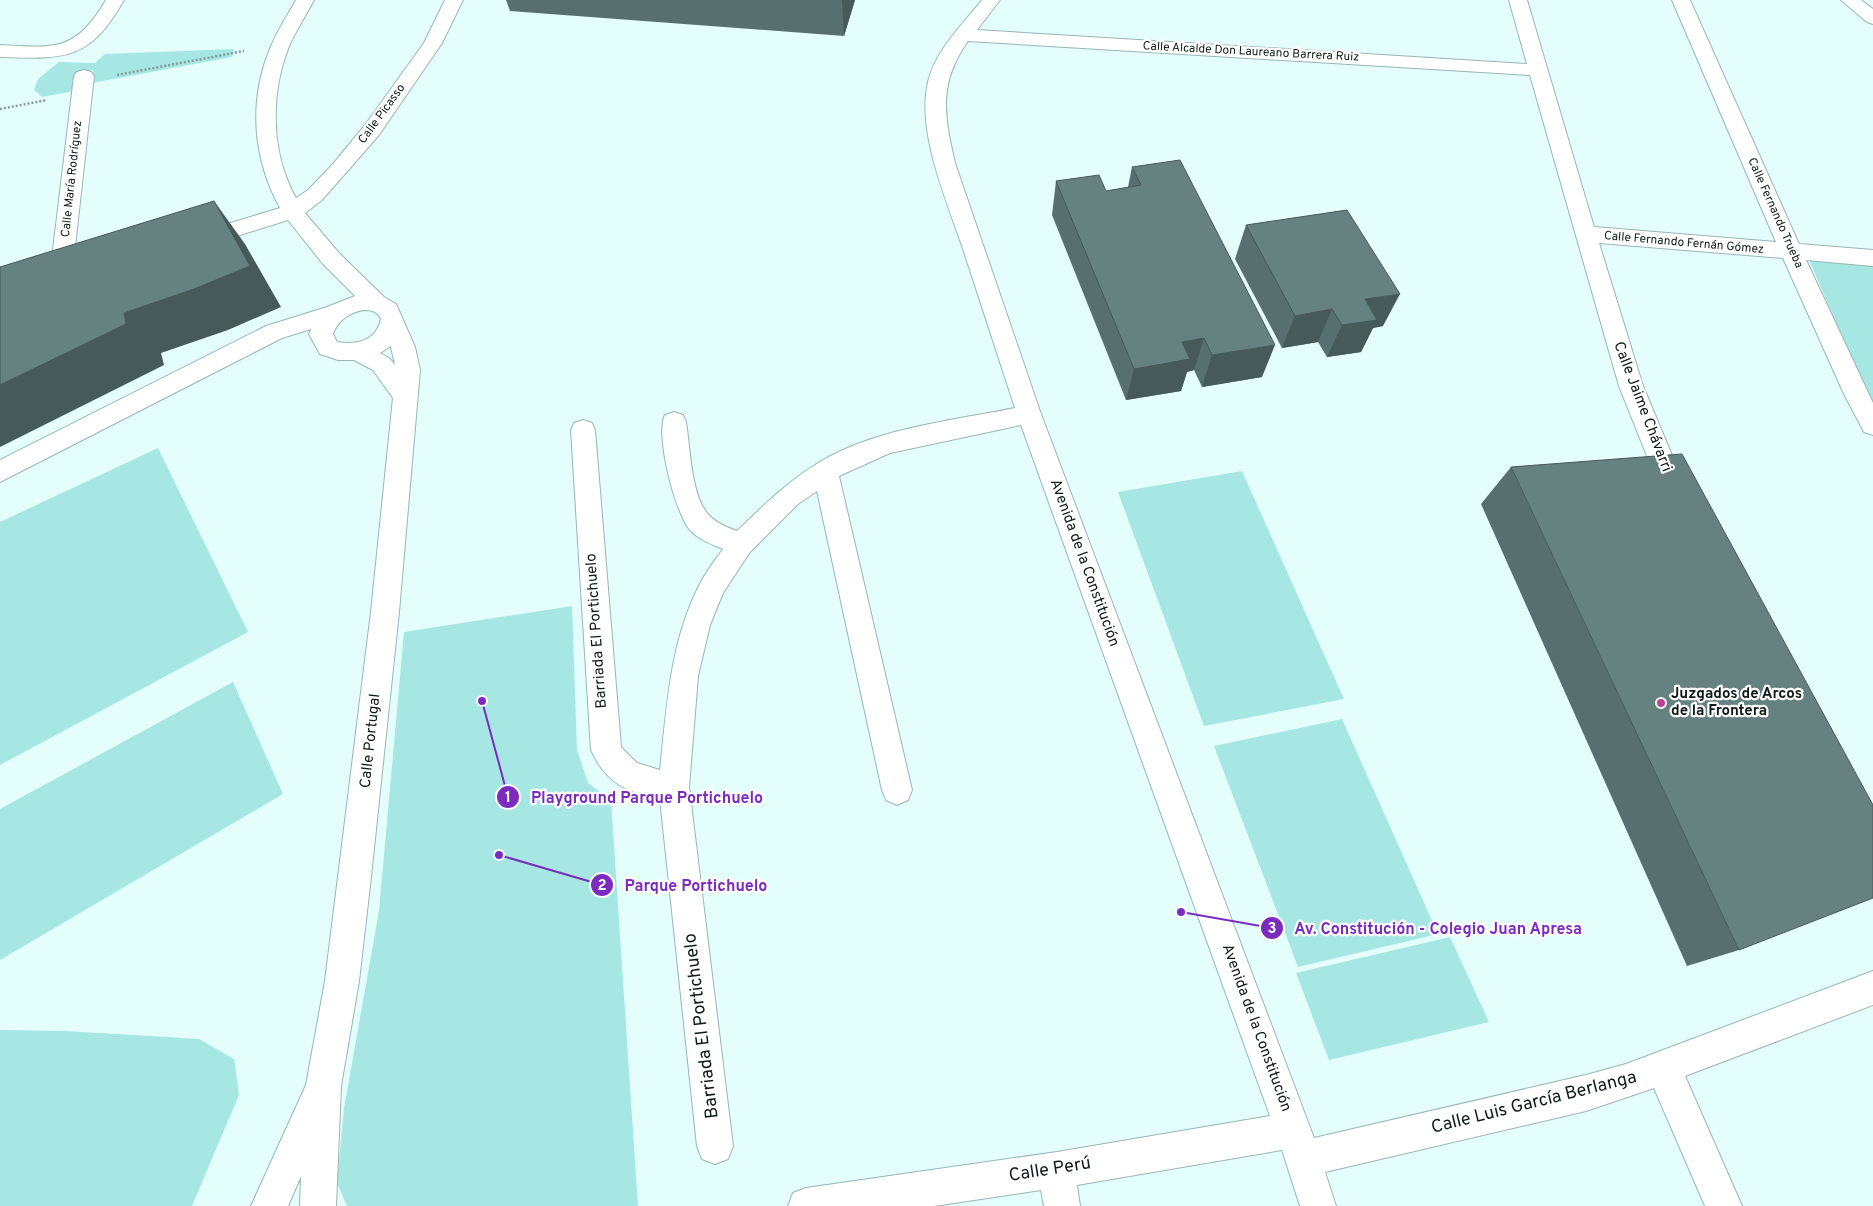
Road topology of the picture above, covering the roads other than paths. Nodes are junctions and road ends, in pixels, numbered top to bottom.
1 (116, 0) edge
2 (305, 0) edge
3 (454, 0) edge
4 (991, 0) edge
5 (1518, 0) edge
6 (1681, 0) edge
7 (1850, 0) edge
8 (1873, 18) edge
9 (965, 35) junction
10 (0, 51) edge
11 (1538, 70) junction
12 (83, 84) road end
13 (291, 212) junction
14 (1584, 234) junction
15 (180, 246) edge
16 (1792, 251) junction
17 (1873, 258) edge
18 (339, 267) junction
19 (61, 283) edge
20 (375, 302) junction
21 (341, 309) junction
22 (393, 325) junction
23 (323, 342) junction
24 (246, 346) junction
25 (359, 352) junction
26 (404, 394) junction
27 (1029, 414) junction
28 (674, 422) dead end
29 (1873, 424) edge
30 (583, 430) dead end
31 (826, 471) junction
32 (0, 472) edge
33 (1685, 512) edge
34 (741, 544) junction
35 (674, 787) junction
36 (897, 790) dead end
37 (1873, 988) edge
38 (1663, 1068) junction
39 (323, 1086) junction
40 (1298, 1144) junction
41 (715, 1146) dead end
42 (1057, 1170) junction
43 (269, 1206) edge
44 (318, 1206) edge
45 (811, 1206) edge
46 (1062, 1206) edge
47 (1318, 1206) edge
48 (1724, 1206) edge

1 - 10 street
2 - 13 street
3 - 13 street, Calle Picasso
4 - 9 street, Avenida de la Constitución
5 - 11 street, Calle Jaime Chávarri
6 - 16 street, Calle Fernando Trueba
7 - 8 street
9 - 11 street, Calle Alcalde Don Laureano Barrera Ruiz
9 - 27 street, Avenida de la Constitución
11 - 14 street, Calle Jaime Chávarri
12 - 19 street, Calle María Rodríguez
13 - 15 street, Calle Picasso
13 - 18 street
14 - 16 street, Calle Fernando Fernán Gómez
14 - 33 street, Calle Jaime Chávarri
16 - 17 street, Calle Fernando Fernán Gómez
16 - 29 street, Calle Fernando Trueba
18 - 20 street
18 - 21 street
20 - 21 street
20 - 22 street
21 - 23 street
21 - 24 street
22 - 25 street
22 - 26 street, Calle Portugal
23 - 24 street
23 - 25 street
24 - 32 street
25 - 26 street
26 - 39 street, Calle Portugal
27 - 31 street, Barriada El Portichuelo
27 - 40 street, Avenida de la Constitución
28 - 34 street
30 - 35 street, Barriada El Portichuelo
31 - 34 street, Barriada El Portichuelo
31 - 36 street
34 - 35 street, Barriada El Portichuelo
35 - 41 street, Barriada El Portichuelo
37 - 38 street, Calle Luis García Berlanga
38 - 40 street, Calle Luis García Berlanga
38 - 48 street
39 - 43 street, Calle Portugal
39 - 44 street, Calle Portugal
40 - 42 street, Calle Perú
40 - 47 street, Avenida de la Constitución
42 - 45 street, Calle Perú
42 - 46 street

